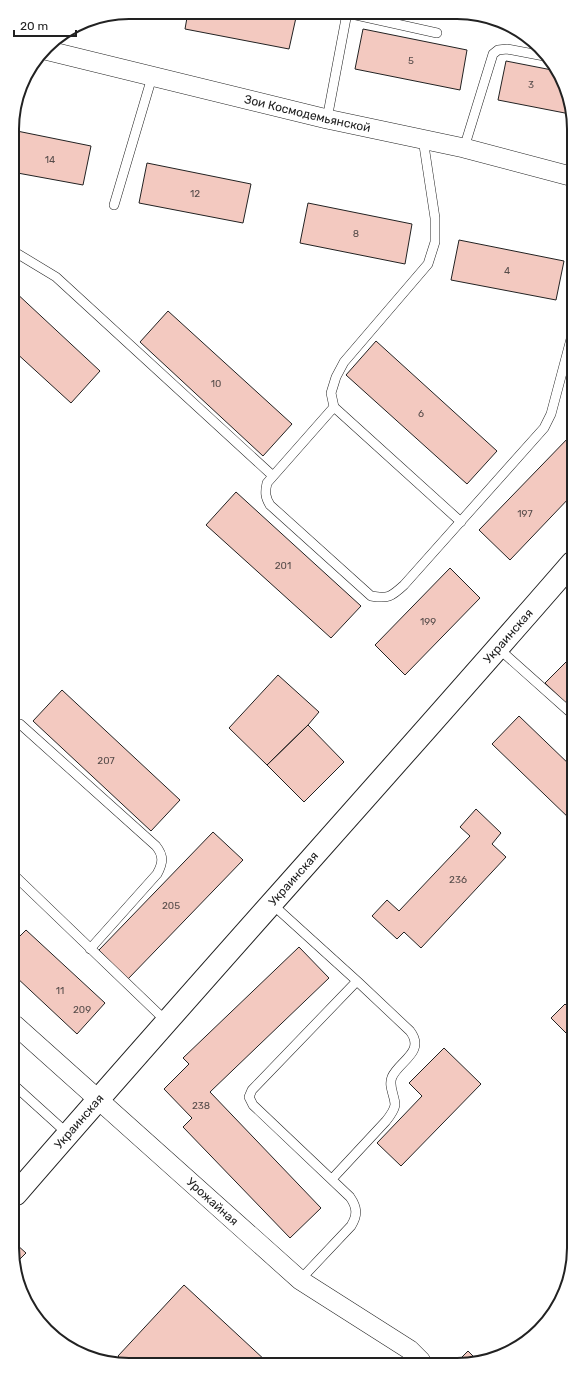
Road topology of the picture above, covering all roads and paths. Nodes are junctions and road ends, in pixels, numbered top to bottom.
1 (346, 19) edge
2 (375, 19) edge
3 (437, 32) dead end
4 (51, 51) edge
5 (539, 55) edge
6 (152, 77) junction
7 (327, 119) junction
8 (423, 139) junction
9 (464, 148) junction
10 (567, 175) edge
11 (114, 206) dead end
12 (19, 254) edge
13 (567, 353) edge
14 (334, 407) junction
15 (273, 476) junction
16 (461, 522) junction
17 (567, 569) edge
18 (498, 648) junction
19 (567, 710) edge
20 (20, 724) dead end
21 (19, 880) edge
22 (272, 904) junction
23 (90, 949) junction
24 (357, 981) junction
25 (167, 1022) junction
26 (19, 1030) edge
27 (19, 1090) edge
28 (97, 1100) junction
29 (68, 1134) junction
30 (332, 1180) junction
31 (19, 1191) edge
32 (300, 1280) junction
33 (418, 1358) edge

1 - 7 lane
2 - 3 lane
4 - 6 street, Зои Космодемьянской
5 - 9 lane
6 - 7 street, Зои Космодемьянской
6 - 11 lane
7 - 8 street, Зои Космодемьянской
8 - 9 street, Зои Космодемьянской
8 - 14 lane
9 - 10 street, Зои Космодемьянской
12 - 15 lane
13 - 16 lane
14 - 15 lane
14 - 16 lane
15 - 16 lane
17 - 18 street, Украинская
18 - 19 lane
18 - 22 street, Украинская
20 - 23 lane
21 - 23 lane
22 - 24 lane
22 - 25 street, Украинская
23 - 25 lane
24 - 30 lane
24 - 30 lane
25 - 28 street, Украинская
26 - 28 street, Урожайная
27 - 29 lane
28 - 29 street, Украинская
28 - 32 street, Урожайная
29 - 31 street, Украинская
30 - 32 lane
32 - 33 street, Урожайная

